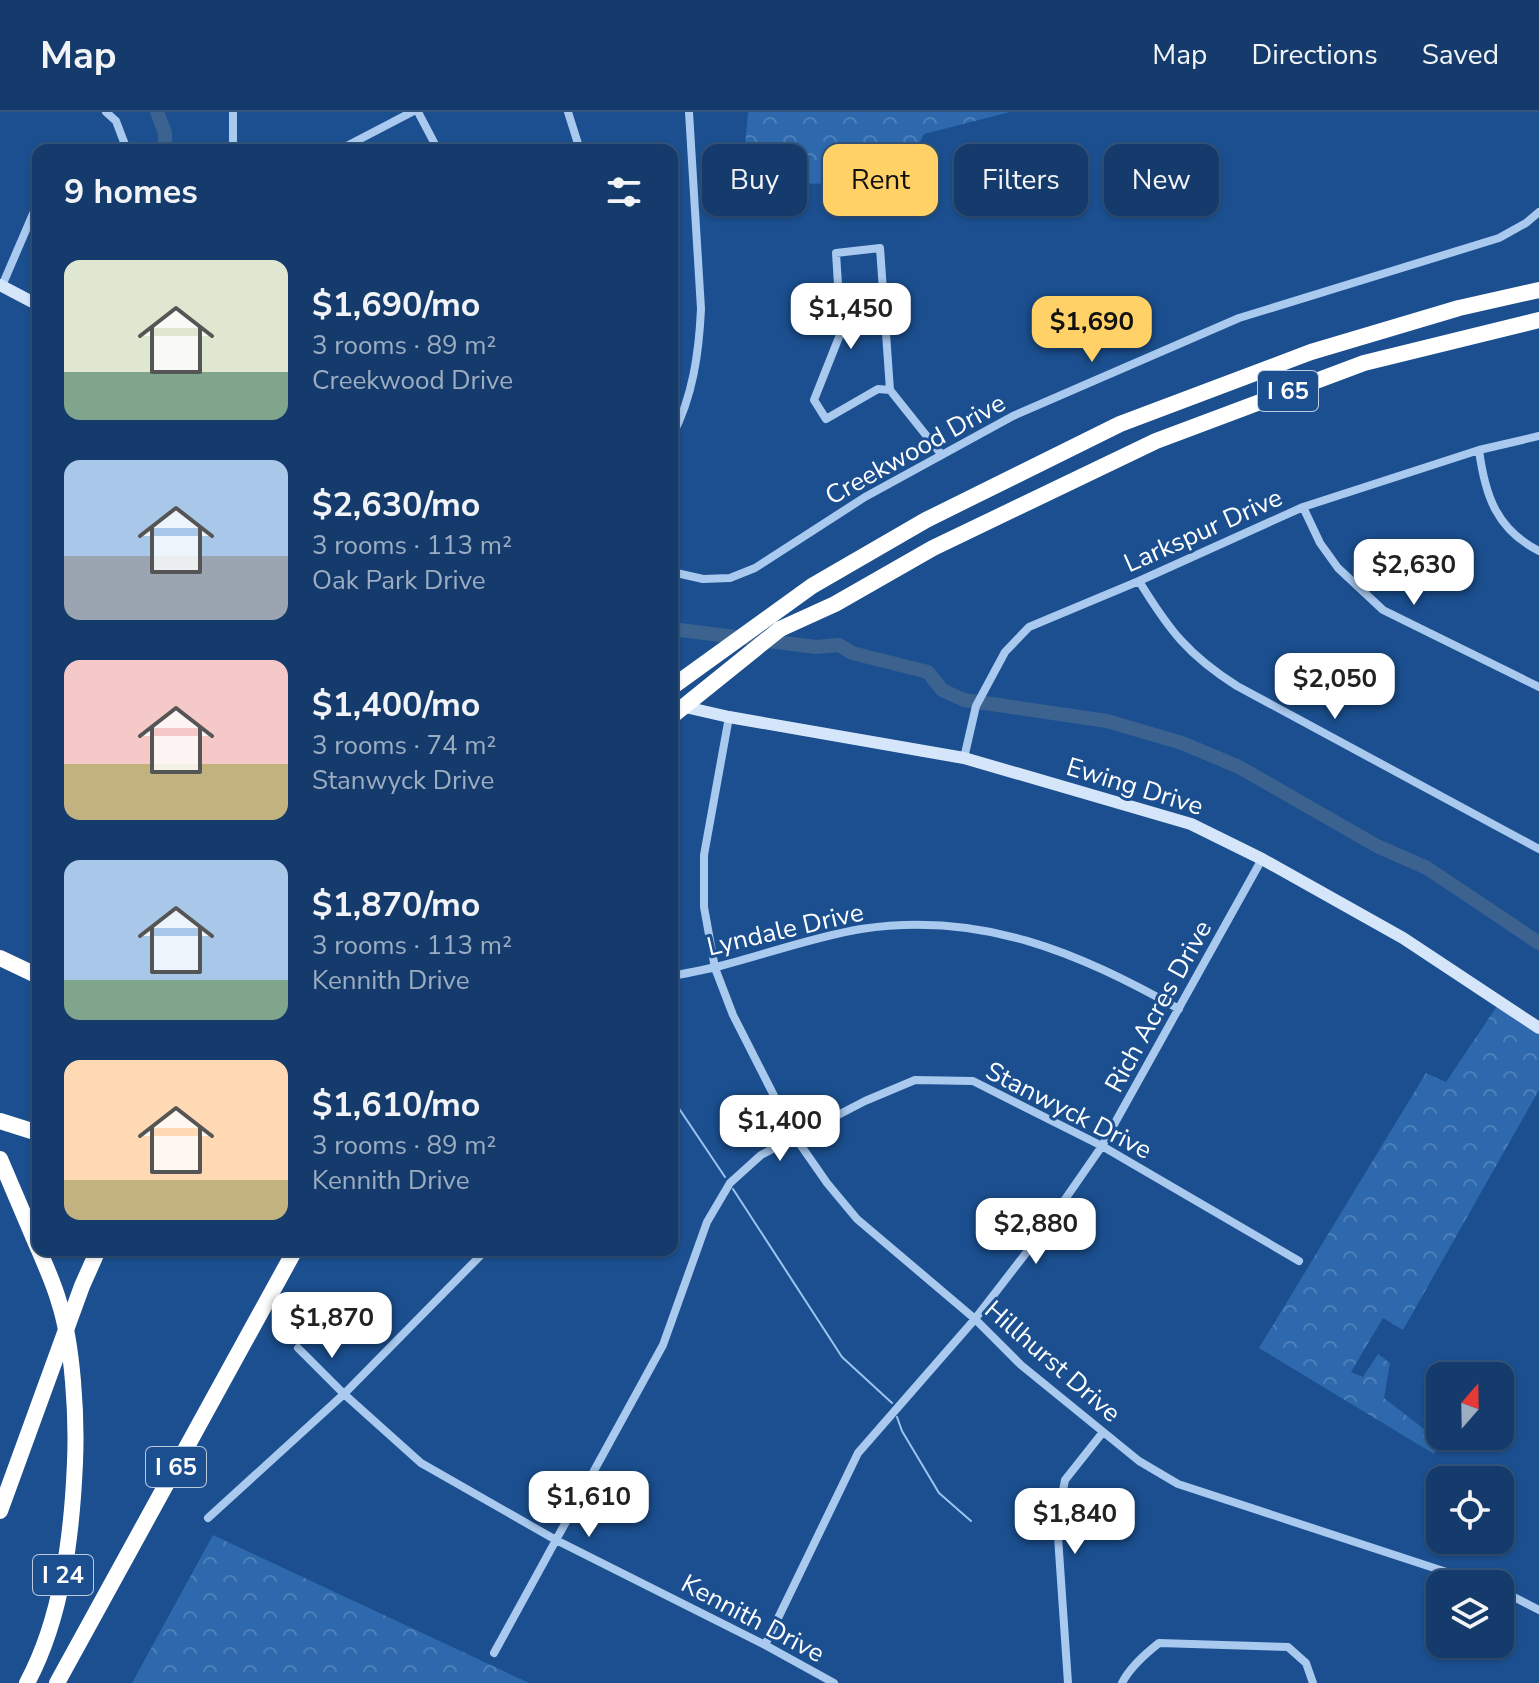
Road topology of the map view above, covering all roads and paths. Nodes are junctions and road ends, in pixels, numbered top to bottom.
1 (106, 112) edge
2 (233, 112) edge
3 (412, 112) edge
4 (418, 112) edge
5 (568, 112) edge
6 (689, 112) edge
7 (125, 144) edge
8 (233, 144) edge
9 (351, 144) edge
10 (435, 144) edge
11 (578, 144) edge
12 (1539, 212) edge
13 (32, 216) edge
14 (1, 286) edge
15 (1539, 290) edge
16 (32, 302) edge
17 (1539, 320) edge
18 (890, 390) junction
19 (678, 418) edge
20 (1539, 436) edge
21 (1479, 450) junction
22 (941, 454) junction
23 (1303, 507) junction
24 (1539, 551) edge
25 (678, 573) edge
26 (1139, 581) junction
27 (678, 683) edge
28 (1539, 687) edge
29 (678, 705) edge
30 (678, 711) edge
31 (729, 717) junction
32 (964, 758) junction
33 (1539, 849) edge
34 (1262, 859) junction
35 (0, 958) edge
36 (715, 968) junction
37 (32, 973) edge
38 (678, 975) edge
39 (1179, 1009) junction
40 (1539, 1028) edge
41 (0, 1121) edge
42 (32, 1131) edge
43 (795, 1137) junction
44 (1102, 1146) junction
45 (2, 1164) edge
46 (32, 1234) edge
47 (41, 1256) edge
48 (95, 1256) edge
49 (292, 1256) edge
50 (480, 1256) edge
51 (1299, 1261) dead end
52 (975, 1319) junction
53 (298, 1348) dead end
54 (344, 1394) junction
55 (1103, 1432) junction
56 (0, 1511) edge
57 (208, 1518) dead end
58 (556, 1540) junction
59 (1440, 1570) edge
60 (1514, 1597) edge
61 (1539, 1610) edge
62 (765, 1645) junction
63 (494, 1653) dead end
64 (27, 1683) edge
65 (57, 1683) edge
66 (834, 1683) edge
67 (1068, 1683) edge
68 (1122, 1683) edge
69 (1313, 1683) edge

1 - 7 street
2 - 8 street
3 - 9 street
4 - 10 street
5 - 11 street
6 - 19 street
12 - 22 street, Creekwood Drive
13 - 14 street
14 - 16 main road
15 - 27 highway, I 65
17 - 30 highway, I 65, bridge
18 - 18 street
18 - 22 street
20 - 21 street, Larkspur Drive
21 - 23 street, Larkspur Drive
21 - 24 street
22 - 25 street, Creekwood Drive
23 - 26 street, Larkspur Drive
23 - 28 street
26 - 32 street, Larkspur Drive
26 - 33 street
29 - 31 main road, Ewing Drive
31 - 32 main road, Ewing Drive
31 - 36 street, Hillhurst Drive
32 - 34 main road, Ewing Drive
34 - 39 street, Rich Acres Drive
34 - 40 main road, Ewing Drive
35 - 37 highway
36 - 38 street, Lyndale Drive
36 - 39 street, Lyndale Drive
36 - 43 street, Hillhurst Drive
39 - 44 street, Rich Acres Drive
41 - 42 highway
43 - 44 street, Stanwyck Drive
43 - 52 street, Hillhurst Drive
43 - 58 street, Stanwyck Drive
44 - 51 street, Stanwyck Drive
44 - 52 street, Rich Acres Drive
45 - 46 highway, I 24
47 - 64 highway, I 24, bridge
48 - 56 highway
49 - 65 highway, I 65
50 - 54 street
52 - 55 street, Hillhurst Drive
52 - 62 street, Rich Acres Drive
53 - 54 street, Kennith Drive
54 - 57 street
54 - 58 street, Kennith Drive
55 - 59 street, Hillhurst Drive
55 - 67 street
58 - 62 street, Kennith Drive
58 - 63 street, Stanwyck Drive
60 - 61 street
62 - 66 street, Kennith Drive
68 - 69 street

